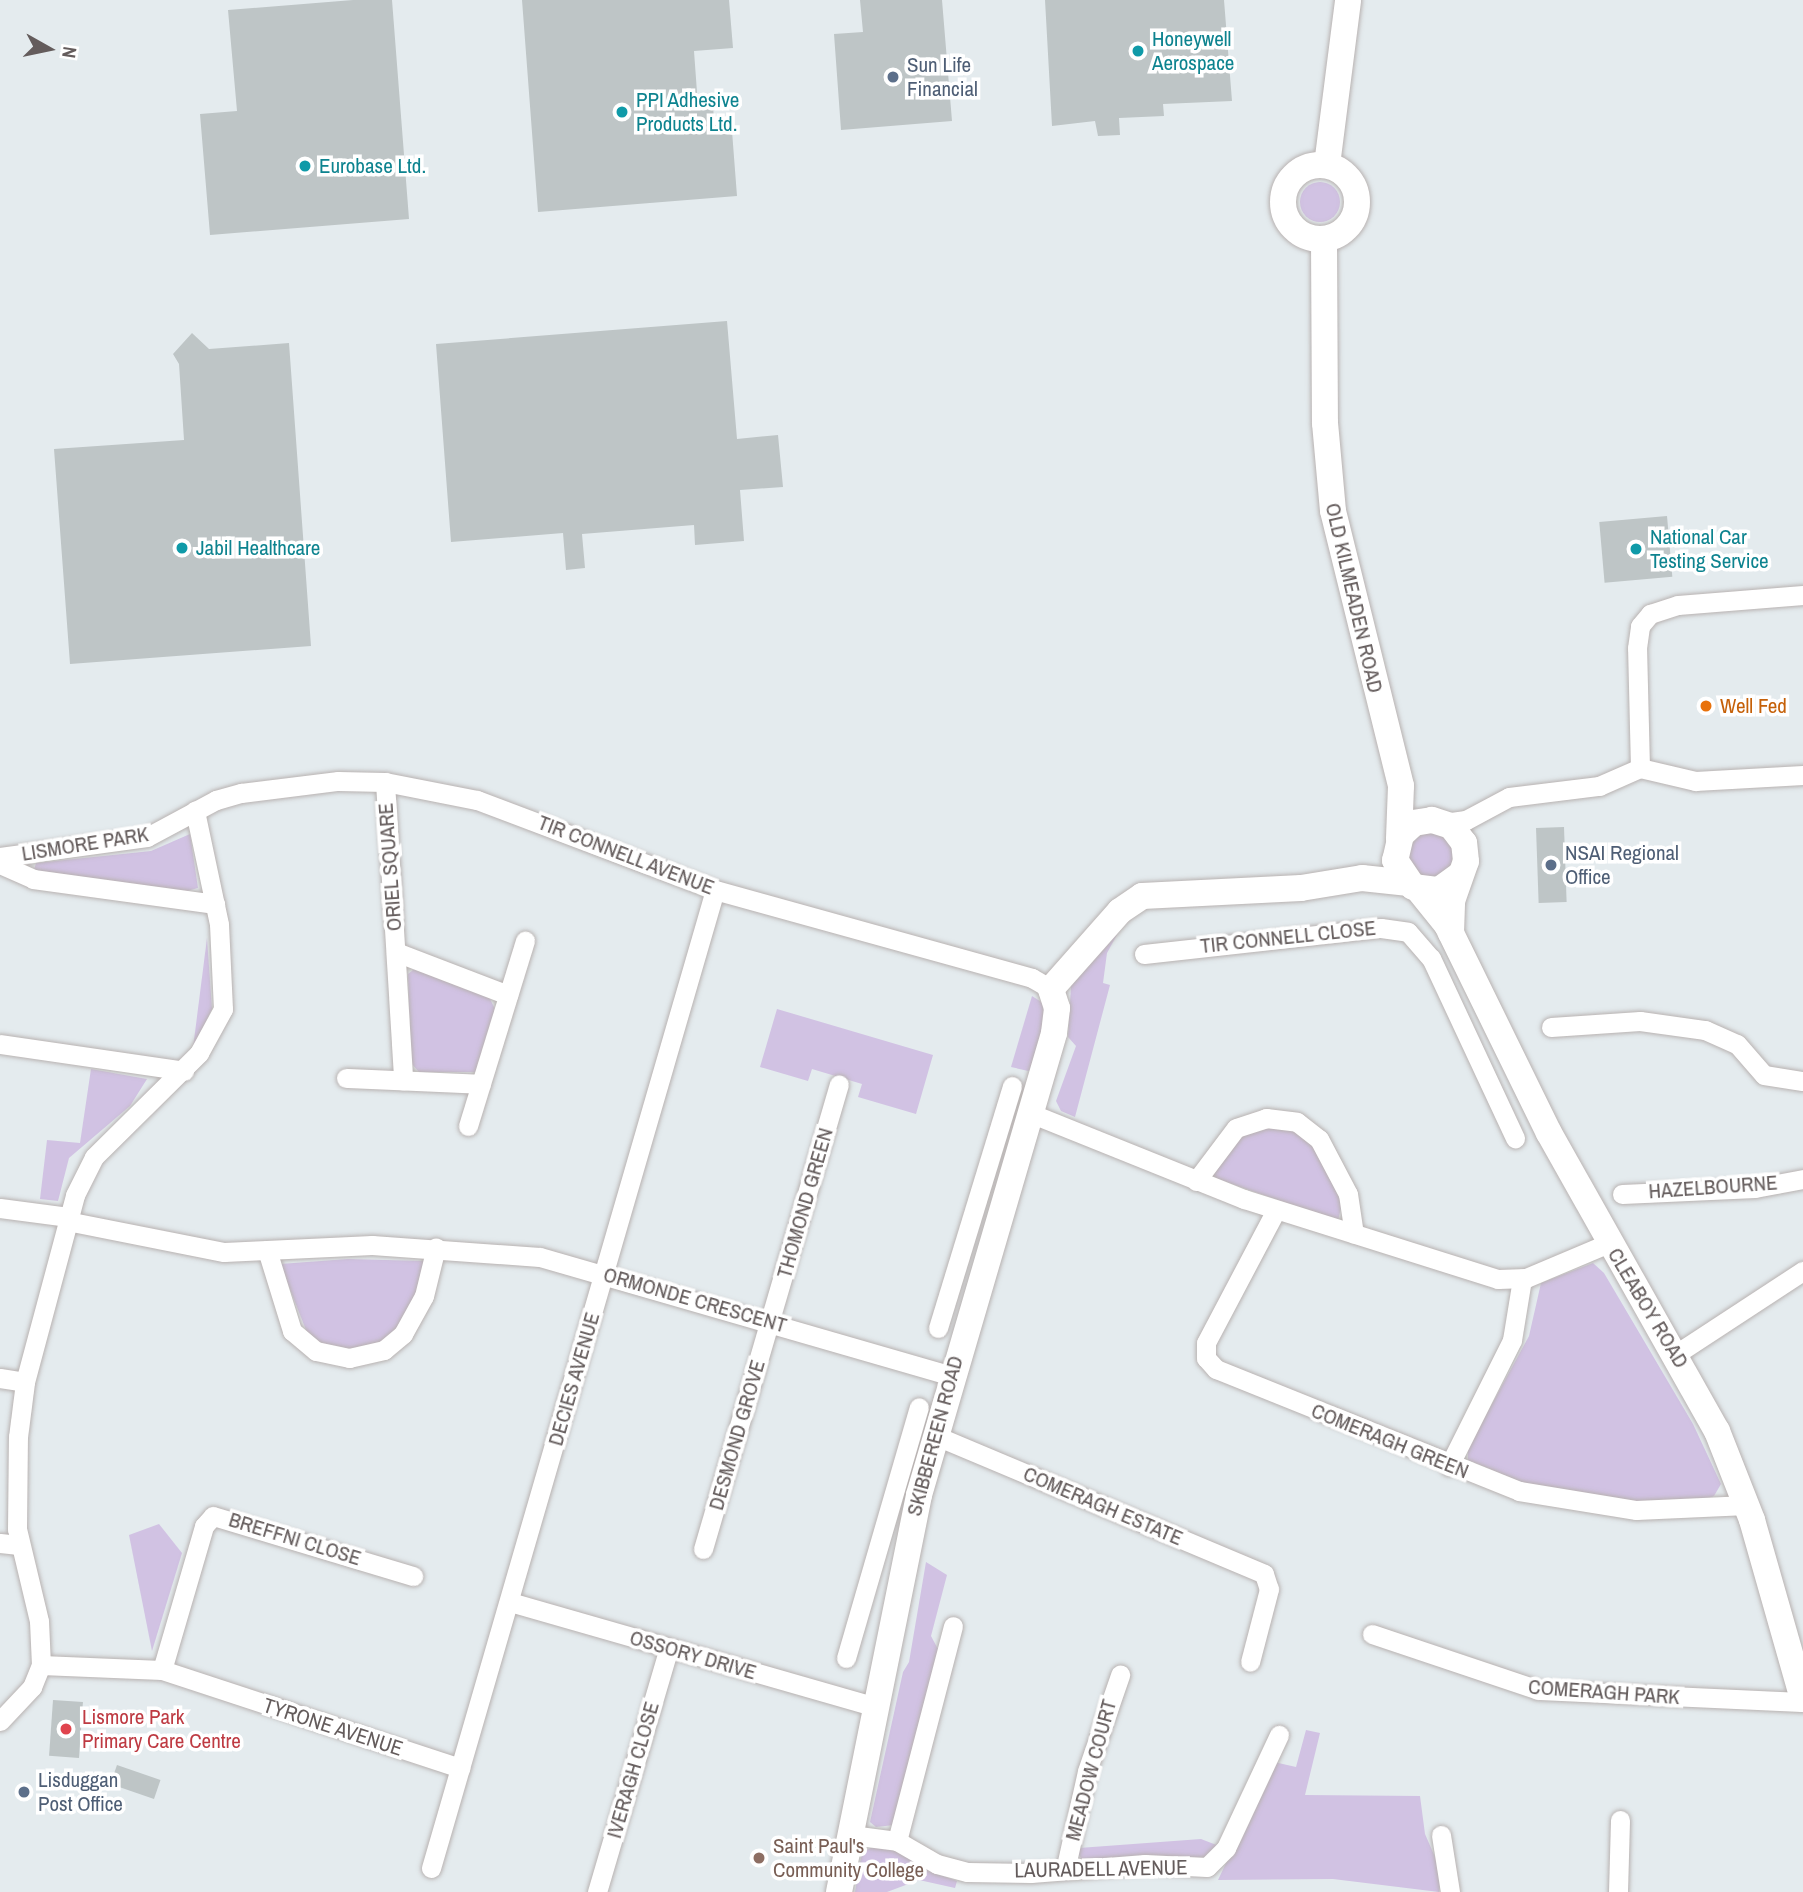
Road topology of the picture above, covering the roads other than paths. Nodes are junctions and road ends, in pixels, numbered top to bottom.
1 (1348, 0) edge
2 (1327, 165) junction
3 (1324, 240) junction
4 (1803, 595) edge
5 (1640, 768) junction
6 (1803, 775) edge
7 (385, 782) junction
8 (1401, 786) junction
9 (1491, 806) junction
10 (195, 811) junction
11 (1440, 822) junction
12 (1397, 843) junction
13 (0, 857) edge
14 (0, 864) edge
15 (1463, 864) junction
16 (1362, 878) junction
17 (1413, 886) junction
18 (715, 890) junction
19 (215, 904) junction
20 (1451, 933) junction
21 (525, 941) dead end
22 (396, 953) junction
23 (1144, 954) dead end
24 (1051, 989) junction
25 (508, 995) junction
26 (1551, 1027) dead end
27 (0, 1044) edge
28 (184, 1071) junction
29 (346, 1078) dead end
30 (1521, 1079) junction
31 (403, 1080) junction
32 (1803, 1081) edge
33 (481, 1084) junction
34 (839, 1085) dead end
35 (1012, 1086) dead end
36 (1493, 1092) junction
37 (1030, 1113) junction
38 (468, 1126) dead end
39 (1514, 1138) dead end
40 (1803, 1179) edge
41 (1196, 1181) junction
42 (1622, 1194) dead end
43 (0, 1208) edge
44 (1276, 1210) junction
45 (68, 1219) junction
46 (984, 1221) junction
47 (1354, 1234) junction
48 (1609, 1243) junction
49 (436, 1247) junction
50 (267, 1250) junction
51 (1803, 1272) edge
52 (604, 1274) junction
53 (1522, 1279) junction
54 (770, 1321) junction
55 (938, 1328) dead end
56 (1676, 1354) junction
57 (950, 1375) junction
58 (0, 1378) edge
59 (25, 1382) junction
60 (919, 1406) dead end
61 (934, 1435) junction
62 (1449, 1466) junction
63 (1747, 1505) junction
64 (883, 1532) junction
65 (909, 1539) junction
66 (10, 1544) edge
67 (704, 1549) dead end
68 (413, 1576) dead end
69 (510, 1602) junction
70 (953, 1626) dead end
71 (1372, 1634) dead end
72 (669, 1648) junction
73 (846, 1658) dead end
74 (1250, 1662) dead end
75 (41, 1665) junction
76 (162, 1670) junction
77 (1120, 1675) dead end
78 (1803, 1701) edge
79 (876, 1707) junction
80 (0, 1721) edge
81 (1279, 1735) dead end
82 (460, 1768) junction
83 (1620, 1820) dead end
84 (851, 1835) junction
85 (1441, 1835) dead end
86 (897, 1841) junction
87 (1066, 1866) junction
88 (432, 1868) dead end
89 (597, 1892) edge
90 (839, 1892) edge
91 (1450, 1892) edge
92 (1618, 1892) edge

1 - 2 street
2 - 3 street
2 - 3 street
3 - 8 street, OLD KILMEADEN ROAD
4 - 5 street
5 - 6 street
5 - 9 street
7 - 10 street, TIR CONNELL AVENUE
7 - 18 street, TIR CONNELL AVENUE
7 - 22 street, ORIEL SQUARE
8 - 11 street
8 - 12 street, OLD KILMEADEN ROAD
9 - 11 street
9 - 15 street
10 - 13 street, LISMORE PARK
10 - 19 street
11 - 12 street
11 - 15 street
12 - 16 street
12 - 17 street
14 - 19 street, LISMORE PARK
15 - 17 street
15 - 20 street
16 - 17 street
16 - 24 street
17 - 20 street, CLEABOY ROAD
18 - 24 street, TIR CONNELL AVENUE
18 - 52 street, DECIES AVENUE
19 - 28 street
20 - 30 street, CLEABOY ROAD
21 - 25 street
22 - 25 street, ORIEL SQUARE
22 - 31 street, ORIEL SQUARE
23 - 36 street, TIR CONNELL CLOSE
24 - 37 street, SKIBBEREEN ROAD
25 - 33 street
26 - 32 street
27 - 28 street
28 - 45 street
29 - 31 street
30 - 36 street
30 - 48 street, CLEABOY ROAD
31 - 33 street
33 - 38 street
34 - 54 street, THOMOND GREEN
35 - 46 street, SKIBBEREEN ROAD
36 - 39 street, TIR CONNELL CLOSE
37 - 41 street
37 - 46 street, SKIBBEREEN ROAD
40 - 42 street, HAZELBOURNE
41 - 44 street
41 - 47 street
43 - 45 street
44 - 47 street
44 - 62 street, COMERAGH GREEN
45 - 50 street, ORMONDE CRESCENT
45 - 59 street
46 - 55 street, SKIBBEREEN ROAD
46 - 57 street, SKIBBEREEN ROAD
47 - 53 street
48 - 53 street
48 - 56 street, CLEABOY ROAD
49 - 50 street, ORMONDE CRESCENT
49 - 50 street
49 - 52 street, ORMONDE CRESCENT
51 - 56 street
52 - 54 street, ORMONDE CRESCENT
52 - 69 street, DECIES AVENUE
53 - 62 street
54 - 57 street, ORMONDE CRESCENT
54 - 67 street, DESMOND GROVE
56 - 63 street, CLEABOY ROAD
57 - 61 street, SKIBBEREEN ROAD
58 - 59 street
59 - 66 street
60 - 64 street, SKIBBEREEN ROAD
61 - 65 street, SKIBBEREEN ROAD
61 - 74 street, COMERAGH ESTATE
62 - 63 street, COMERAGH GREEN
63 - 78 street, CLEABOY ROAD
64 - 65 street
64 - 73 street, SKIBBEREEN ROAD
65 - 79 street, SKIBBEREEN ROAD
66 - 75 street
68 - 76 street, BREFFNI CLOSE
69 - 72 street, OSSORY DRIVE
69 - 82 street, DECIES AVENUE
70 - 86 street
71 - 78 street, COMERAGH PARK
72 - 79 street, OSSORY DRIVE
72 - 89 street, IVERAGH CLOSE
75 - 76 street, TYRONE AVENUE
75 - 80 street
76 - 82 street, TYRONE AVENUE
77 - 87 street, MEADOW COURT
79 - 84 street, SKIBBEREEN ROAD
81 - 87 street, LAURADELL AVENUE
82 - 88 street, DECIES AVENUE
83 - 92 street
84 - 86 street, LAURADELL AVENUE
84 - 90 street, SKIBBEREEN ROAD
85 - 91 street
86 - 87 street, LAURADELL AVENUE

